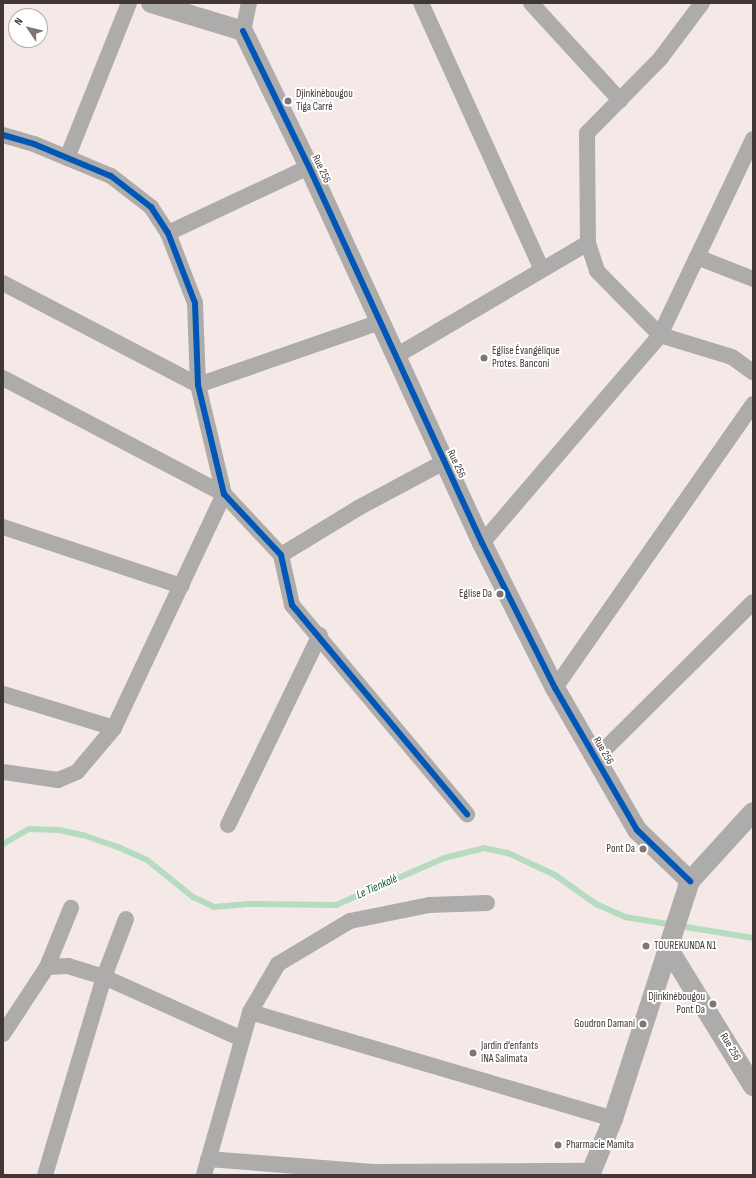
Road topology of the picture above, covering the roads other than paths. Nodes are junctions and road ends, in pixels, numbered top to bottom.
1 (129, 3) edge
2 (151, 3) edge
3 (249, 3) edge
4 (421, 3) edge
5 (531, 3) edge
6 (702, 3) edge
7 (243, 31) junction
8 (620, 100) junction
9 (3, 135) edge
10 (753, 139) edge
11 (67, 158) junction
12 (310, 167) junction
13 (168, 233) junction
14 (588, 243) junction
15 (697, 257) junction
16 (542, 270) junction
17 (753, 279) edge
18 (3, 283) edge
19 (380, 322) junction
20 (660, 335) junction
21 (396, 356) junction
22 (753, 372) edge
23 (3, 378) edge
24 (198, 385) junction
25 (753, 404) edge
26 (444, 462) junction
27 (224, 494) junction
28 (3, 527) edge
29 (482, 543) junction
30 (281, 555) junction
31 (181, 586) junction
32 (753, 602) edge
33 (320, 635) junction
34 (555, 688) junction
35 (3, 694) edge
36 (114, 728) junction
37 (596, 758) junction
38 (3, 772) edge
39 (753, 812) edge
40 (467, 814) dead end
41 (228, 825) dead end
42 (690, 881) junction
43 (487, 903) dead end
44 (71, 908) dead end
45 (126, 918) dead end
46 (668, 948) junction
47 (47, 967) junction
48 (104, 977) junction
49 (250, 1012) junction
50 (3, 1034) edge
51 (242, 1039) junction
52 (753, 1086) edge
53 (613, 1119) junction
54 (208, 1159) junction
55 (591, 1173) edge
56 (373, 1174) edge
57 (45, 1175) edge
58 (204, 1175) edge

1 - 11 street
2 - 7 street
3 - 7 street
4 - 16 street
5 - 8 street
6 - 8 street
7 - 12 street, Rue 256
8 - 14 street
9 - 11 street
10 - 15 street
11 - 13 street
12 - 13 street
12 - 19 street, Rue 256
13 - 24 street
14 - 16 street
14 - 20 street
15 - 17 street
15 - 20 street
16 - 21 street
18 - 24 street
19 - 21 street, Rue 256
19 - 24 street
20 - 22 street
20 - 29 street
21 - 26 street, Rue 256
23 - 27 street
24 - 27 street
25 - 34 street
26 - 29 street, Rue 256
26 - 30 street
27 - 30 street
27 - 31 street
28 - 31 street
29 - 34 street, Rue 256
30 - 33 street
31 - 36 street
32 - 37 street
33 - 40 street
33 - 41 street
34 - 37 street, Rue 256
35 - 36 street
36 - 38 street
37 - 42 street, Rue 256
39 - 42 street
42 - 46 street
43 - 49 street
44 - 47 street
45 - 48 street
46 - 52 street, Rue 256
46 - 53 street
47 - 48 street
47 - 50 street
48 - 51 street
48 - 57 street
49 - 51 street
49 - 53 street
51 - 54 street
53 - 55 street
54 - 56 street
54 - 58 street
55 - 56 street

